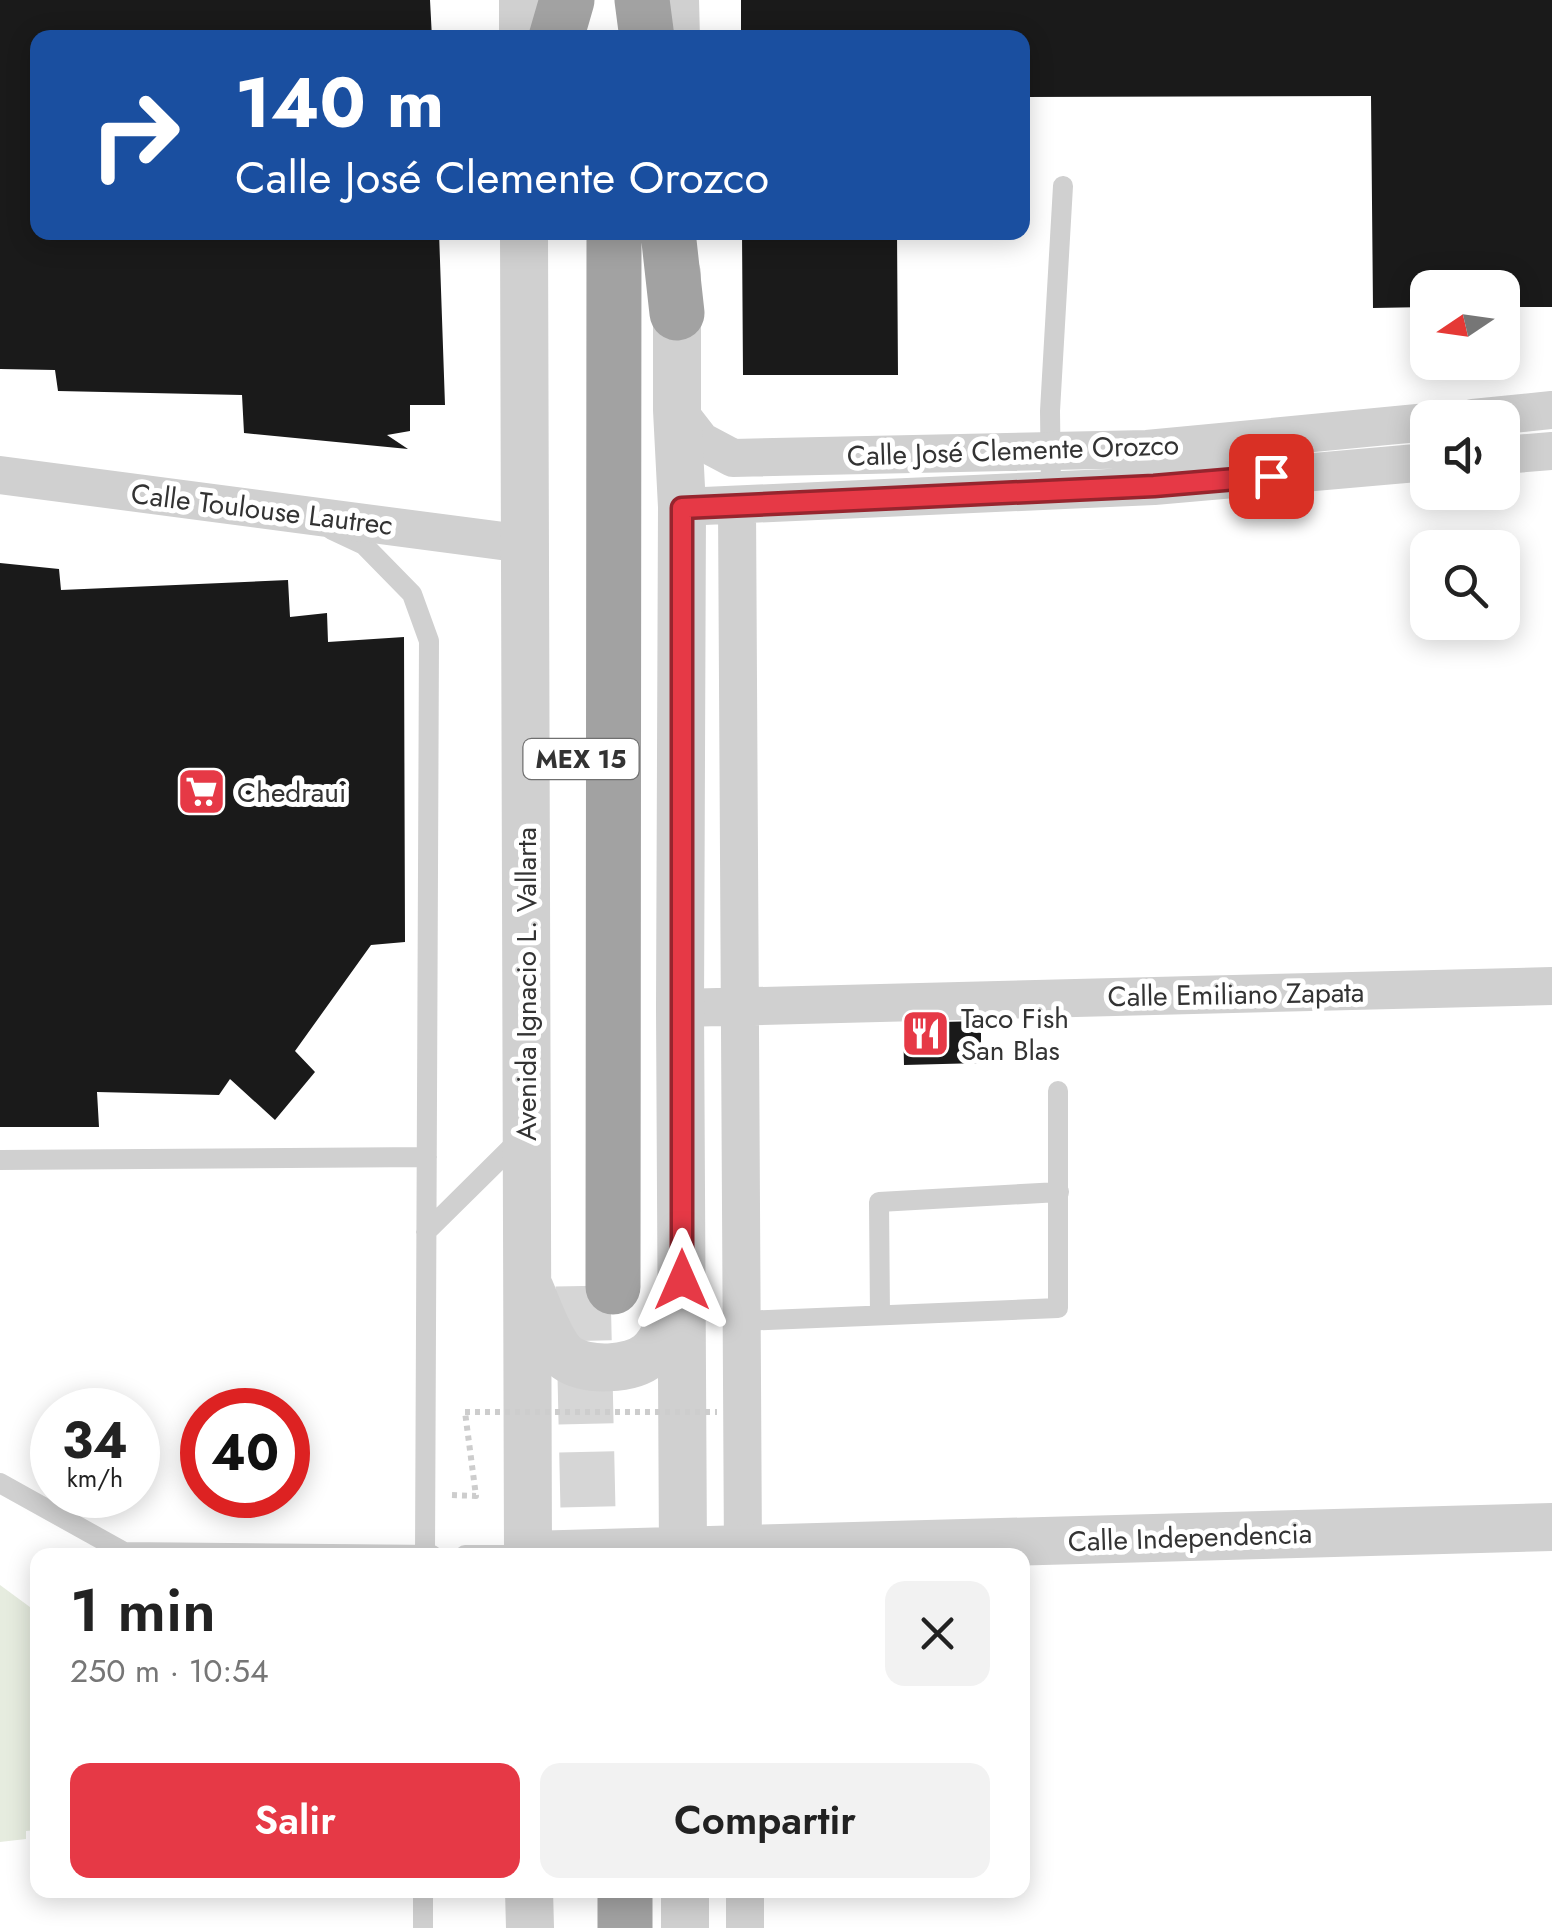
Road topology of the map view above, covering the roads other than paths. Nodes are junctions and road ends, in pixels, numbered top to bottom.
1 (523, 0) edge
2 (567, 0) edge
3 (580, 0) edge
4 (614, 0) edge
5 (642, 0) edge
6 (676, 0) edge
7 (523, 30) edge
8 (558, 30) edge
9 (580, 30) edge
10 (614, 30) edge
11 (645, 30) edge
12 (676, 30) edge
13 (1064, 186) dead end
14 (524, 240) edge
15 (580, 240) edge
16 (614, 240) edge
17 (669, 240) edge
18 (677, 240) edge
19 (677, 312) junction
20 (677, 410) junction
21 (1552, 410) edge
22 (1520, 413) edge
23 (1410, 424) edge
24 (1052, 451) junction
25 (1552, 451) edge
26 (1520, 454) edge
27 (1410, 464) edge
28 (0, 475) edge
29 (1052, 491) junction
30 (737, 506) junction
31 (682, 508) junction
32 (300, 514) junction
33 (525, 544) junction
34 (1552, 986) edge
35 (740, 1006) junction
36 (680, 1008) junction
37 (1058, 1090) dead end
38 (526, 1133) junction
39 (426, 1157) junction
40 (0, 1160) edge
41 (1058, 1192) junction
42 (426, 1232) junction
43 (682, 1280) junction
44 (527, 1281) junction
45 (880, 1315) junction
46 (742, 1321) junction
47 (0, 1482) edge
48 (1552, 1527) edge
49 (117, 1548) edge
50 (428, 1548) edge
51 (528, 1548) edge
52 (683, 1548) edge
53 (743, 1548) edge
54 (872, 1548) edge
55 (423, 1898) edge
56 (530, 1898) edge
57 (593, 1898) edge
58 (624, 1898) edge
59 (684, 1898) edge
60 (744, 1898) edge
61 (423, 1928) edge
62 (530, 1928) edge
63 (593, 1928) edge
64 (625, 1928) edge
65 (685, 1928) edge
66 (745, 1928) edge

1 - 7 street
2 - 8 highway
3 - 9 highway
4 - 10 highway
5 - 11 highway
6 - 12 street
13 - 24 lane
14 - 33 street, Avenida Ignacio L. Vallarta
15 - 16 highway, Avenida Ignacio L. Vallarta / MEX 15
17 - 19 highway
18 - 19 street
19 - 20 street
20 - 24 street, Calle José Clemente Orozco
20 - 31 street
21 - 22 street
23 - 24 street, Calle José Clemente Orozco
24 - 29 lane
25 - 26 street
27 - 29 street, Calle José Clemente Orozco
28 - 32 street, Calle Toulouse Lautrec
29 - 30 street, Calle José Clemente Orozco
30 - 31 street, Calle José Clemente Orozco
30 - 35 street
31 - 36 street
32 - 33 street, Calle Toulouse Lautrec
32 - 39 lane
33 - 38 street, Avenida Ignacio L. Vallarta
34 - 35 street, Calle Emiliano Zapata
35 - 36 street, Calle Emiliano Zapata
35 - 46 street
36 - 43 street
37 - 41 lane
38 - 42 lane
38 - 44 street, Avenida Ignacio L. Vallarta
39 - 40 lane
39 - 42 lane
41 - 45 lane
41 - 45 lane
42 - 50 lane
43 - 44 street
43 - 52 street
44 - 51 street, Avenida Ignacio L. Vallarta
45 - 46 lane
46 - 53 street
47 - 49 lane
48 - 54 street, Calle Independencia
55 - 61 lane
56 - 62 street
57 - 63 highway
58 - 64 highway
59 - 65 street
60 - 66 street

